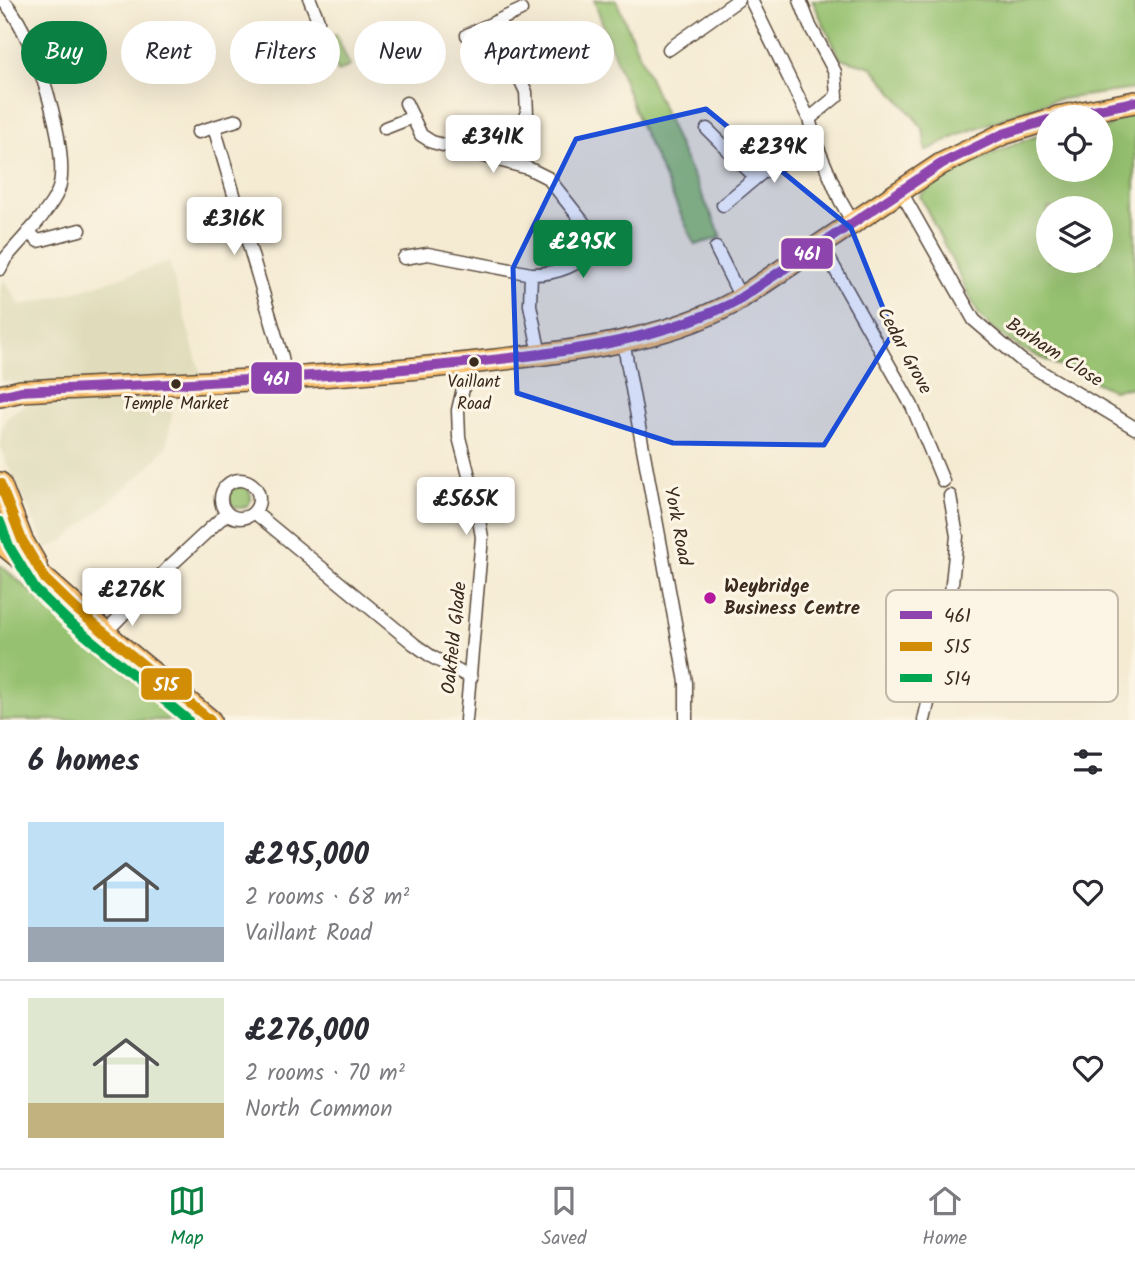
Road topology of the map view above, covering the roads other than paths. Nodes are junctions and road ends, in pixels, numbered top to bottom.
1 (2, 0) edge
2 (310, 0) edge
3 (738, 0) edge
4 (751, 0) edge
5 (800, 0) edge
6 (521, 10) dead end
7 (318, 20) dead end
8 (498, 21) edge
9 (669, 49) dead end
10 (522, 84) edge
11 (1135, 102) edge
12 (406, 103) dead end
13 (1113, 106) edge
14 (412, 117) junction
15 (809, 119) junction
16 (237, 120) dead end
17 (1036, 124) edge
18 (214, 127) junction
19 (385, 128) dead end
20 (707, 129) dead end
21 (198, 132) dead end
22 (817, 146) junction
23 (512, 163) junction
24 (756, 178) junction
25 (900, 190) junction
26 (723, 205) dead end
27 (853, 223) junction
28 (80, 230) dead end
29 (28, 232) junction
30 (621, 235) dead end
31 (821, 244) junction
32 (601, 246) junction
33 (716, 248) dead end
34 (404, 258) dead end
35 (0, 269) edge
36 (531, 274) junction
37 (741, 298) junction
38 (623, 340) junction
39 (540, 355) junction
40 (469, 363) junction
41 (445, 366) junction
42 (285, 379) junction
43 (462, 395) junction
44 (0, 396) edge
45 (1135, 428) edge
46 (943, 481) dead end
47 (1, 488) edge
48 (950, 496) dead end
49 (254, 512) junction
50 (227, 513) junction
51 (6, 520) edge
52 (0, 542) edge
53 (45, 579) junction
54 (952, 590) edge
55 (105, 633) junction
56 (471, 678) junction
57 (928, 702) edge
58 (210, 720) edge
59 (466, 720) edge
60 (686, 720) edge
61 (924, 720) edge

1 - 29 street
2 - 7 street
3 - 9 street
4 - 15 street
5 - 15 street
6 - 8 street
10 - 23 street
11 - 13 main road
12 - 14 street
14 - 19 street
14 - 23 street
15 - 22 street
16 - 18 street
17 - 25 main road
18 - 21 street
18 - 42 street
20 - 24 street
22 - 24 street
22 - 27 street
23 - 32 street
24 - 26 street
25 - 27 main road
25 - 45 street, Barham Close
27 - 31 main road
28 - 29 street
29 - 35 street
30 - 32 street
31 - 37 main road
31 - 46 street, Cedar Grove
32 - 36 street
33 - 37 street
34 - 36 street
36 - 39 street
37 - 38 main road
38 - 39 main road
38 - 60 street, York Road
39 - 40 main road
40 - 41 main road
40 - 43 street, Oakfield Glade
41 - 42 main road
41 - 43 street
42 - 44 main road
43 - 56 street, Oakfield Glade
47 - 51 main road
48 - 54 street
49 - 50 street
49 - 50 street
49 - 56 street
50 - 55 street
51 - 53 main road
52 - 53 main road
53 - 55 main road
55 - 58 main road
56 - 59 street, Oakfield Glade
57 - 61 street

